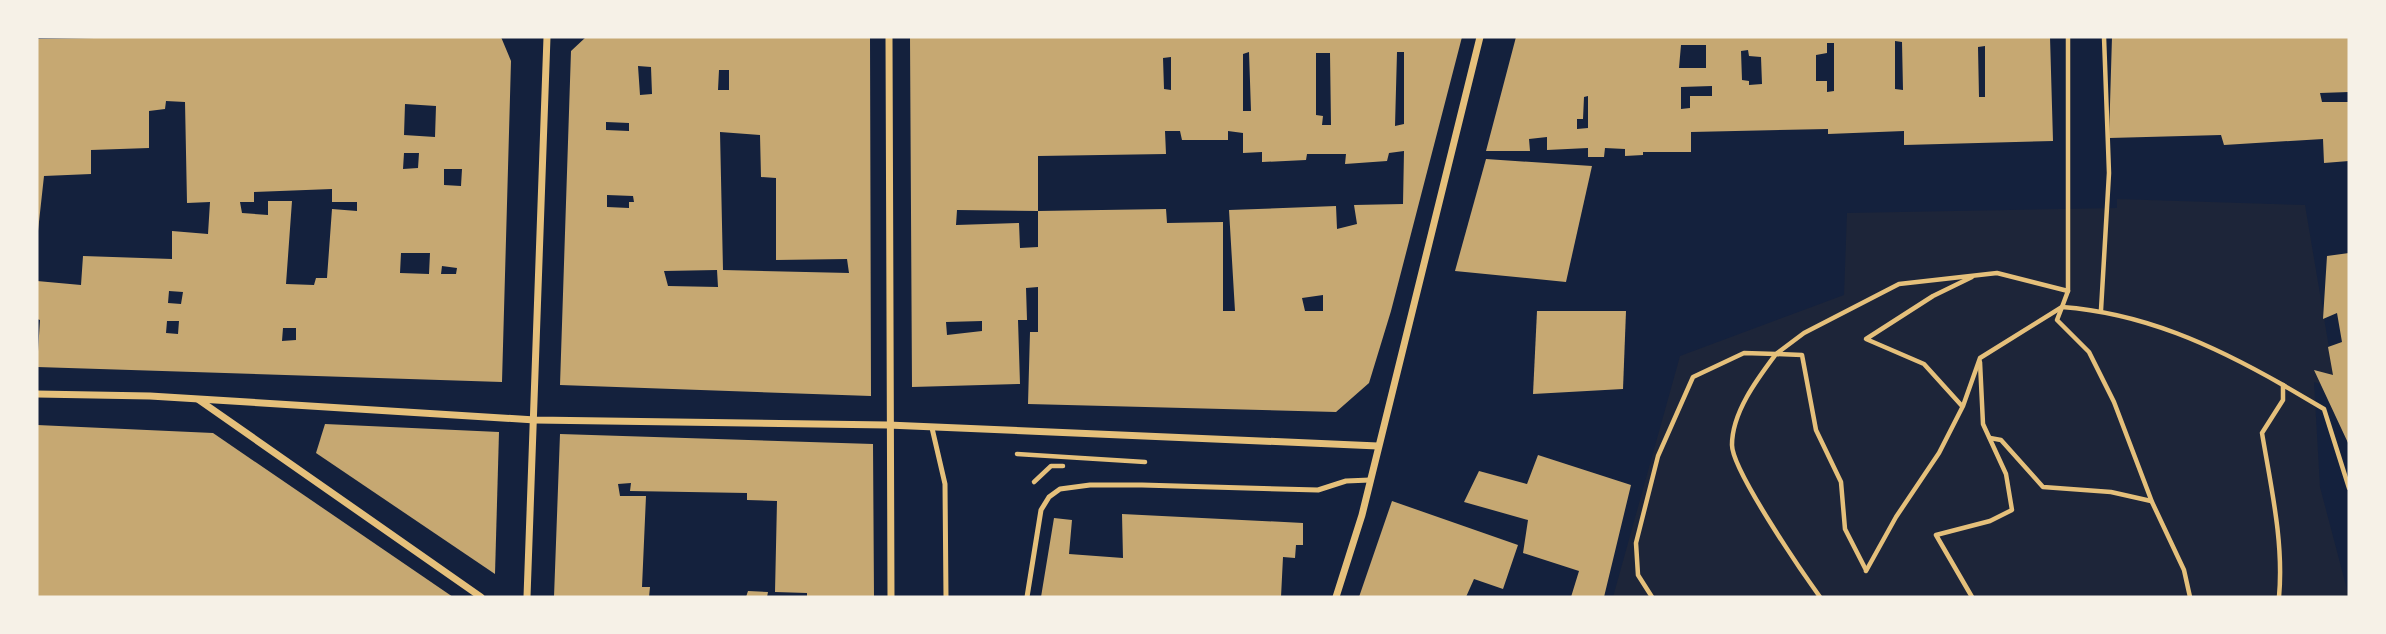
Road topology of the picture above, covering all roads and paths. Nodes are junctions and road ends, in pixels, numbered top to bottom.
1 (547, 37) edge
2 (889, 37) edge
3 (1480, 37) edge
4 (2068, 37) edge
5 (2104, 37) edge
6 (1976, 275) junction
7 (2068, 291) junction
8 (2062, 307) junction
9 (2101, 310) junction
10 (1776, 354) junction
11 (1980, 358) junction
12 (2283, 385) junction
13 (37, 394) edge
14 (198, 400) junction
15 (1963, 407) junction
16 (535, 419) junction
17 (888, 425) junction
18 (932, 428) junction
19 (1990, 438) junction
20 (1378, 446) junction
21 (1012, 454) dead end
22 (1117, 459) dead end
23 (1370, 480) junction
24 (2349, 488) edge
25 (2152, 502) junction
26 (481, 597) edge
27 (527, 597) edge
28 (891, 597) edge
29 (946, 597) edge
30 (1027, 597) edge
31 (1336, 597) edge
32 (1652, 597) edge
33 (1820, 597) edge
34 (1972, 597) edge
35 (2190, 597) edge
36 (2279, 597) edge

1 - 16 street
2 - 17 street
3 - 20 street
4 - 7 path
5 - 9 path
6 - 7 path
6 - 10 path
6 - 15 path
7 - 8 path
8 - 9 path
8 - 11 path
8 - 25 path
9 - 12 path
10 - 15 path
10 - 32 path
10 - 33 path
11 - 15 path
11 - 19 path
12 - 24 path
12 - 36 path
13 - 14 street
14 - 16 street
14 - 26 street
16 - 17 street
16 - 27 street
17 - 18 street
17 - 28 street
18 - 20 street
18 - 29 lane
19 - 25 path
19 - 34 path
20 - 23 street
21 - 22 path
23 - 30 lane
23 - 31 street
25 - 35 path

